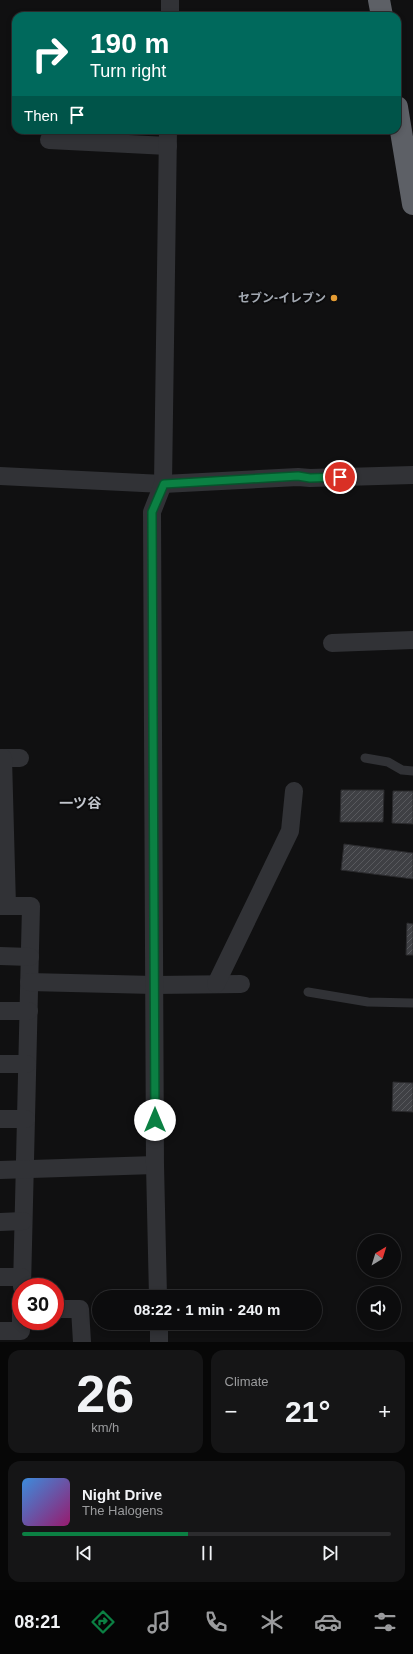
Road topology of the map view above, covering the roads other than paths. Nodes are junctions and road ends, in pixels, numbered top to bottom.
1 (170, 0) edge
2 (379, 0) edge
3 (170, 12) edge
4 (381, 12) edge
5 (401, 131) edge
6 (168, 138) edge
7 (49, 140) dead end
8 (413, 204) edge
9 (413, 475) edge
10 (0, 476) edge
11 (164, 484) junction
12 (413, 640) edge
13 (332, 643) dead end
14 (8, 758) edge
15 (365, 758) dead end
16 (413, 771) edge
17 (294, 791) dead end
18 (3, 906) edge
19 (0, 956) edge
20 (30, 957) junction
21 (29, 982) junction
22 (216, 984) junction
23 (240, 984) dead end
24 (154, 985) junction
25 (308, 992) dead end
26 (413, 1003) edge
27 (0, 1011) edge
28 (28, 1011) junction
29 (0, 1064) edge
30 (27, 1064) junction
31 (0, 1119) edge
32 (26, 1119) junction
33 (155, 1165) junction
34 (23, 1169) junction
35 (0, 1170) edge
36 (23, 1221) junction
37 (0, 1222) edge
38 (0, 1277) edge
39 (22, 1278) edge
40 (12, 1280) edge
41 (158, 1290) edge
42 (64, 1309) edge
43 (21, 1330) edge
44 (159, 1330) edge
45 (0, 1331) edge
46 (82, 1342) edge
47 (159, 1342) edge

1 - 3 street
2 - 4 highway
5 - 8 highway
6 - 7 street
6 - 11 street
9 - 11 street
10 - 11 street
11 - 24 street
12 - 13 street
14 - 18 street
15 - 16 lane
17 - 22 street
18 - 20 street
19 - 20 street
20 - 21 street
21 - 24 street
21 - 28 street
22 - 23 street
22 - 24 street
24 - 33 street
25 - 26 lane
27 - 28 street
28 - 30 street
29 - 30 street
30 - 32 street
31 - 32 street
32 - 34 street
33 - 34 street
33 - 41 street
34 - 35 street
34 - 36 street
36 - 37 street
36 - 39 street
38 - 40 street
42 - 46 street
43 - 45 street
44 - 47 street

